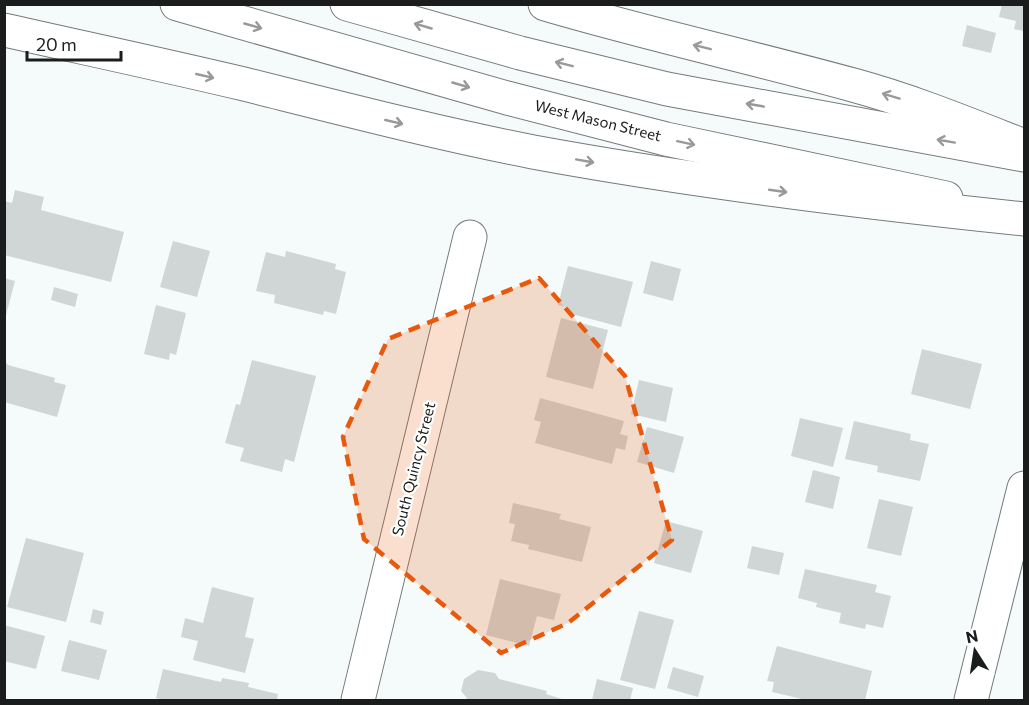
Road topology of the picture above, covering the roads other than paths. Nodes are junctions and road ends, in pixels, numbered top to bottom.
1 (177, 4) edge
2 (347, 4) edge
3 (545, 4) edge
4 (4, 30) edge
5 (1024, 146) edge
6 (1024, 155) edge
7 (1024, 217) edge
8 (470, 237) dead end
9 (1024, 488) edge
10 (358, 700) edge
11 (971, 700) edge

1 -> 7 main road, West Mason Street
6 -> 2 main road
5 -> 3 main road
4 -> 7 main road
8 - 10 main road, South Quincy Street
9 - 11 main road

